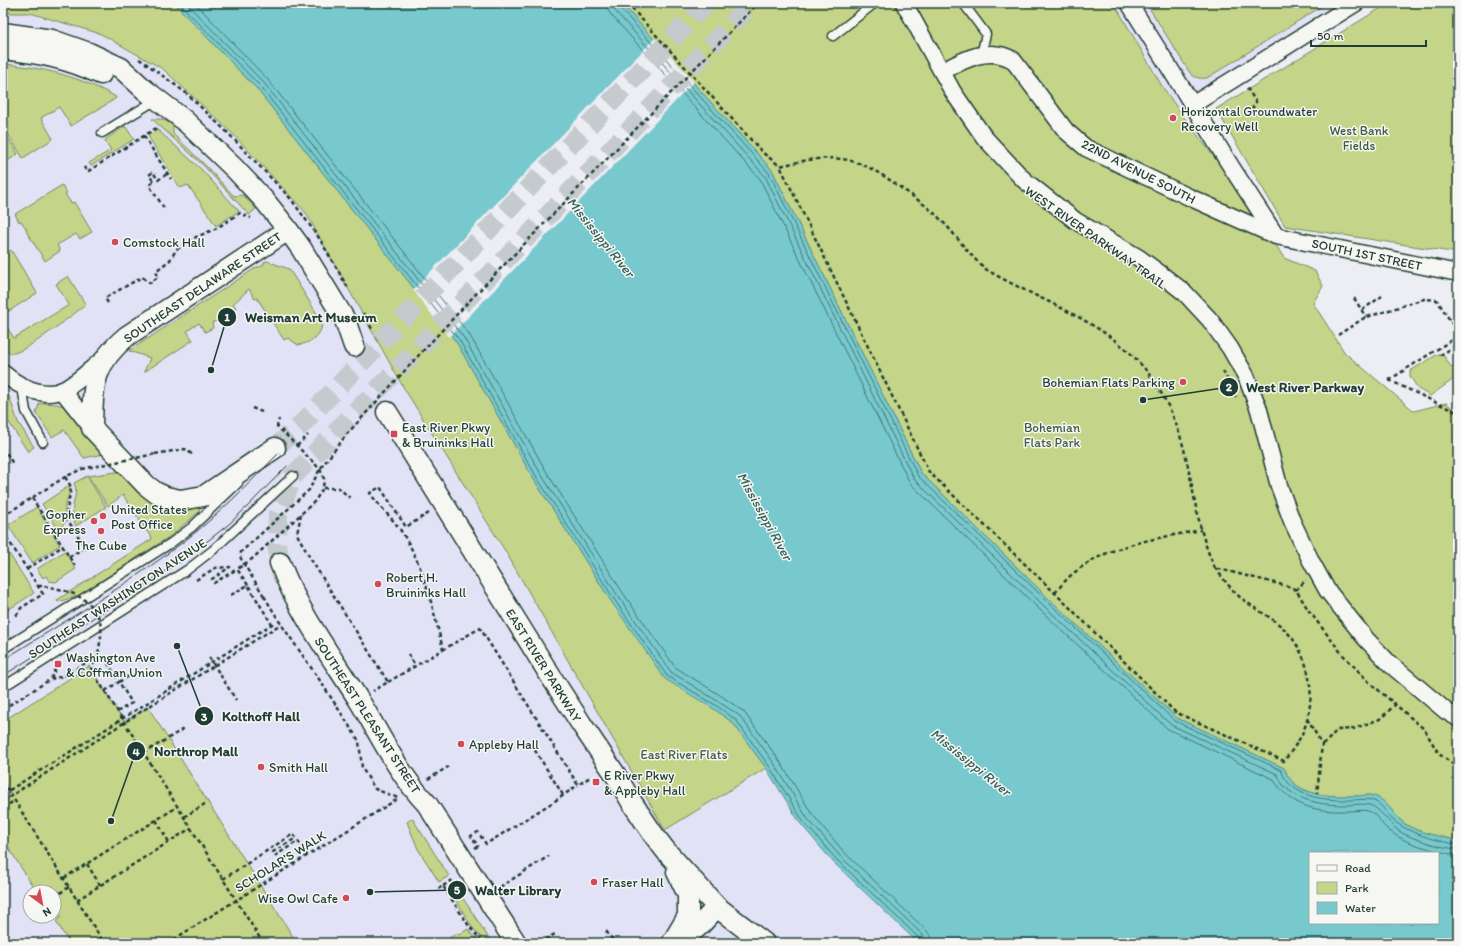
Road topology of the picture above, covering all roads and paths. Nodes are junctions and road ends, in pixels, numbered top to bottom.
1 (627, 3) edge
2 (758, 3) edge
3 (875, 3) edge
4 (904, 3) edge
5 (963, 3) edge
6 (1129, 3) edge
7 (1356, 3) edge
8 (3, 33) edge
9 (833, 36) dead end
10 (3, 49) edge
11 (981, 55) junction
12 (943, 71) junction
13 (1240, 76) junction
14 (150, 95) junction
15 (1192, 105) junction
16 (1252, 110) dead end
17 (158, 127) dead end
18 (102, 133) dead end
19 (144, 136) junction
20 (780, 166) junction
21 (84, 167) dead end
22 (167, 174) junction
23 (170, 179) dead end
24 (164, 208) dead end
25 (250, 218) dead end
26 (288, 230) junction
27 (1276, 236) junction
28 (1458, 273) edge
29 (1382, 296) dead end
30 (1354, 298) dead end
31 (108, 303) dead end
32 (1362, 310) junction
33 (1366, 318) junction
34 (1458, 333) edge
35 (1338, 335) dead end
36 (1458, 336) edge
37 (1458, 345) edge
38 (354, 346) dead end
39 (1440, 355) dead end
40 (105, 358) junction
41 (1220, 365) dead end
42 (3, 373) edge
43 (22, 386) junction
44 (62, 390) junction
45 (1238, 404) dead end
46 (252, 408) dead end
47 (262, 412) dead end
48 (387, 412) dead end
49 (1458, 413) edge
50 (279, 418) dead end
51 (92, 428) junction
52 (308, 435) dead end
53 (43, 442) dead end
54 (297, 446) junction
55 (3, 447) edge
56 (275, 448) joint
57 (193, 454) dead end
58 (13, 464) dead end
59 (320, 469) junction
60 (293, 476) dead end
61 (65, 477) junction
62 (323, 488) junction
63 (32, 498) junction
64 (350, 498) dead end
65 (3, 504) edge
66 (432, 510) dead end
67 (8, 513) junction
68 (301, 514) junction
69 (3, 516) edge
70 (1202, 530) junction
71 (3, 532) edge
72 (89, 545) dead end
73 (63, 546) junction
74 (85, 548) junction
75 (69, 557) junction
76 (280, 563) tunnel mouth
77 (244, 565) junction
78 (75, 566) dead end
79 (1215, 568) junction
80 (27, 569) junction
81 (228, 569) dead end
82 (237, 569) junction
83 (1302, 574) dead end
84 (248, 585) junction
85 (38, 586) junction
86 (1296, 590) junction
87 (1055, 593) junction
88 (231, 595) dead end
89 (16, 616) dead end
90 (272, 624) junction
91 (281, 624) junction
92 (274, 628) junction
93 (3, 649) edge
94 (443, 649) junction
95 (408, 654) dead end
96 (209, 657) dead end
97 (95, 662) junction
98 (108, 664) dead end
99 (415, 666) junction
100 (129, 676) dead end
101 (119, 682) junction
102 (388, 682) junction
103 (3, 687) edge
104 (105, 691) junction
105 (371, 692) dead end
106 (236, 700) dead end
107 (1395, 704) junction
108 (3, 709) edge
109 (117, 712) junction
110 (1458, 718) edge
111 (122, 719) junction
112 (1307, 719) junction
113 (124, 722) junction
114 (185, 728) dead end
115 (531, 744) dead end
116 (1322, 744) junction
117 (144, 753) junction
118 (448, 767) dead end
119 (1458, 768) edge
120 (431, 777) dead end
121 (590, 777) dead end
122 (3, 782) edge
123 (578, 785) junction
124 (3, 788) edge
125 (8, 791) junction
126 (1317, 794) dead end
127 (403, 795) dead end
128 (564, 795) junction
129 (11, 796) junction
130 (399, 798) junction
131 (3, 801) edge
132 (14, 801) junction
133 (208, 802) dead end
134 (177, 806) junction
135 (3, 808) edge
136 (184, 817) junction
137 (156, 820) junction
138 (191, 828) junction
139 (169, 842) junction
140 (473, 849) dead end
141 (666, 851) junction
142 (307, 855) junction
143 (549, 856) dead end
144 (87, 864) junction
145 (64, 878) junction
146 (223, 879) junction
147 (455, 879) dead end
148 (100, 885) junction
149 (443, 886) junction
150 (69, 887) junction
151 (438, 889) dead end
152 (497, 889) dead end
153 (62, 891) edge
154 (77, 900) junction
155 (236, 900) junction
156 (717, 907) junction
157 (606, 931) dead end
158 (555, 934) dead end
159 (104, 943) edge
160 (168, 943) edge
161 (263, 943) edge
162 (483, 943) edge
163 (516, 943) edge
164 (539, 943) edge
165 (615, 943) edge
166 (672, 943) edge
167 (679, 943) edge
168 (764, 943) edge

1 - 20 path
2 - 59 path, bridge
3 - 9 lane
4 - 12 street
5 - 11 lane
6 - 15 street
7 - 13 street
8 - 14 street
10 - 14 street
11 - 12 street, 22ND AVENUE SOUTH
11 - 27 street, 22ND AVENUE SOUTH
12 - 110 street
13 - 15 street
13 - 16 path
14 - 18 lane
14 - 26 street
15 - 27 street
17 - 19 path
19 - 21 path
19 - 22 path
20 - 70 path
20 - 87 path
22 - 23 path
22 - 24 path
25 - 31 path
26 - 38 street
26 - 40 street, SOUTHEAST DELAWARE STREET
27 - 28 street, SOUTH 1ST STREET
29 - 32 path
30 - 32 path
32 - 33 path
33 - 34 path
33 - 35 path
36 - 49 path
37 - 39 path
40 - 44 street, SOUTHEAST DELAWARE STREET
40 - 51 street
41 - 45 path
42 - 43 street
43 - 44 street
43 - 53 lane
44 - 51 street
46 - 47 path
48 - 141 street, EAST RIVER PARKWAY
50 - 54 path, bridge
51 - 56 street
52 - 54 path
54 - 59 path, bridge
55 - 58 path
56 - 93 lane, SOUTHEAST WASHINGTON AVENUE
57 - 61 path, bridge
59 - 62 path, bridge
59 - 77 path, bridge
60 - 103 lane, SOUTHEAST WASHINGTON AVENUE
61 - 63 path
61 - 74 path
62 - 64 path
62 - 68 path, bridge
63 - 67 path
63 - 73 path
65 - 67 path
66 - 94 path
67 - 69 path
68 - 77 path, bridge
68 - 102 path
70 - 79 path
70 - 87 path
71 - 80 path
72 - 74 path
73 - 75 path
73 - 80 path
74 - 75 path
75 - 78 path
76 - 163 street, SOUTHEAST PLEASANT STREET
77 - 82 path, bridge
77 - 91 path, bridge
79 - 86 path
79 - 112 path
80 - 85 path
81 - 82 path
82 - 84 path, bridge
83 - 86 path
84 - 88 path
84 - 90 path
85 - 89 path
85 - 97 path, bridge
86 - 107 path
87 - 112 path
90 - 92 path
90 - 111 path
91 - 92 path
91 - 130 path
92 - 113 path
94 - 99 path
94 - 123 path
95 - 99 path
96 - 106 path, bridge
97 - 104 path
97 - 108 path
98 - 101 path
99 - 102 path
100 - 101 path
101 - 104 path
101 - 109 path
102 - 105 path
104 - 109 path
107 - 116 path
107 - 119 path
109 - 111 path
111 - 113 path
111 - 125 path
112 - 116 path
113 - 117 path
113 - 129 path
114 - 117 path
115 - 128 path
116 - 126 path
117 - 134 path
118 - 120 path
121 - 123 path
122 - 125 path
123 - 128 path
124 - 125 path
125 - 129 path
127 - 130 path, SCHOLAR'S WALK
128 - 140 path
129 - 131 path
129 - 132 path
130 - 142 path, SCHOLAR'S WALK
132 - 135 path
132 - 145 path
133 - 136 path
134 - 136 path
134 - 137 path
136 - 138 path
137 - 139 path
137 - 144 path
138 - 139 path
138 - 146 path
139 - 148 path
141 - 156 street, EAST RIVER PARKWAY
141 - 166 street
142 - 146 path
142 - 155 path, SCHOLAR'S WALK
143 - 152 path
144 - 145 path
144 - 148 path
145 - 150 path
146 - 155 path
147 - 149 path
148 - 154 path
149 - 151 path
149 - 162 path
150 - 153 path
150 - 154 path
154 - 159 path
155 - 160 path, SCHOLAR'S WALK
155 - 161 path
156 - 167 street
156 - 168 street, EAST RIVER PARKWAY
157 - 165 path
158 - 164 path

